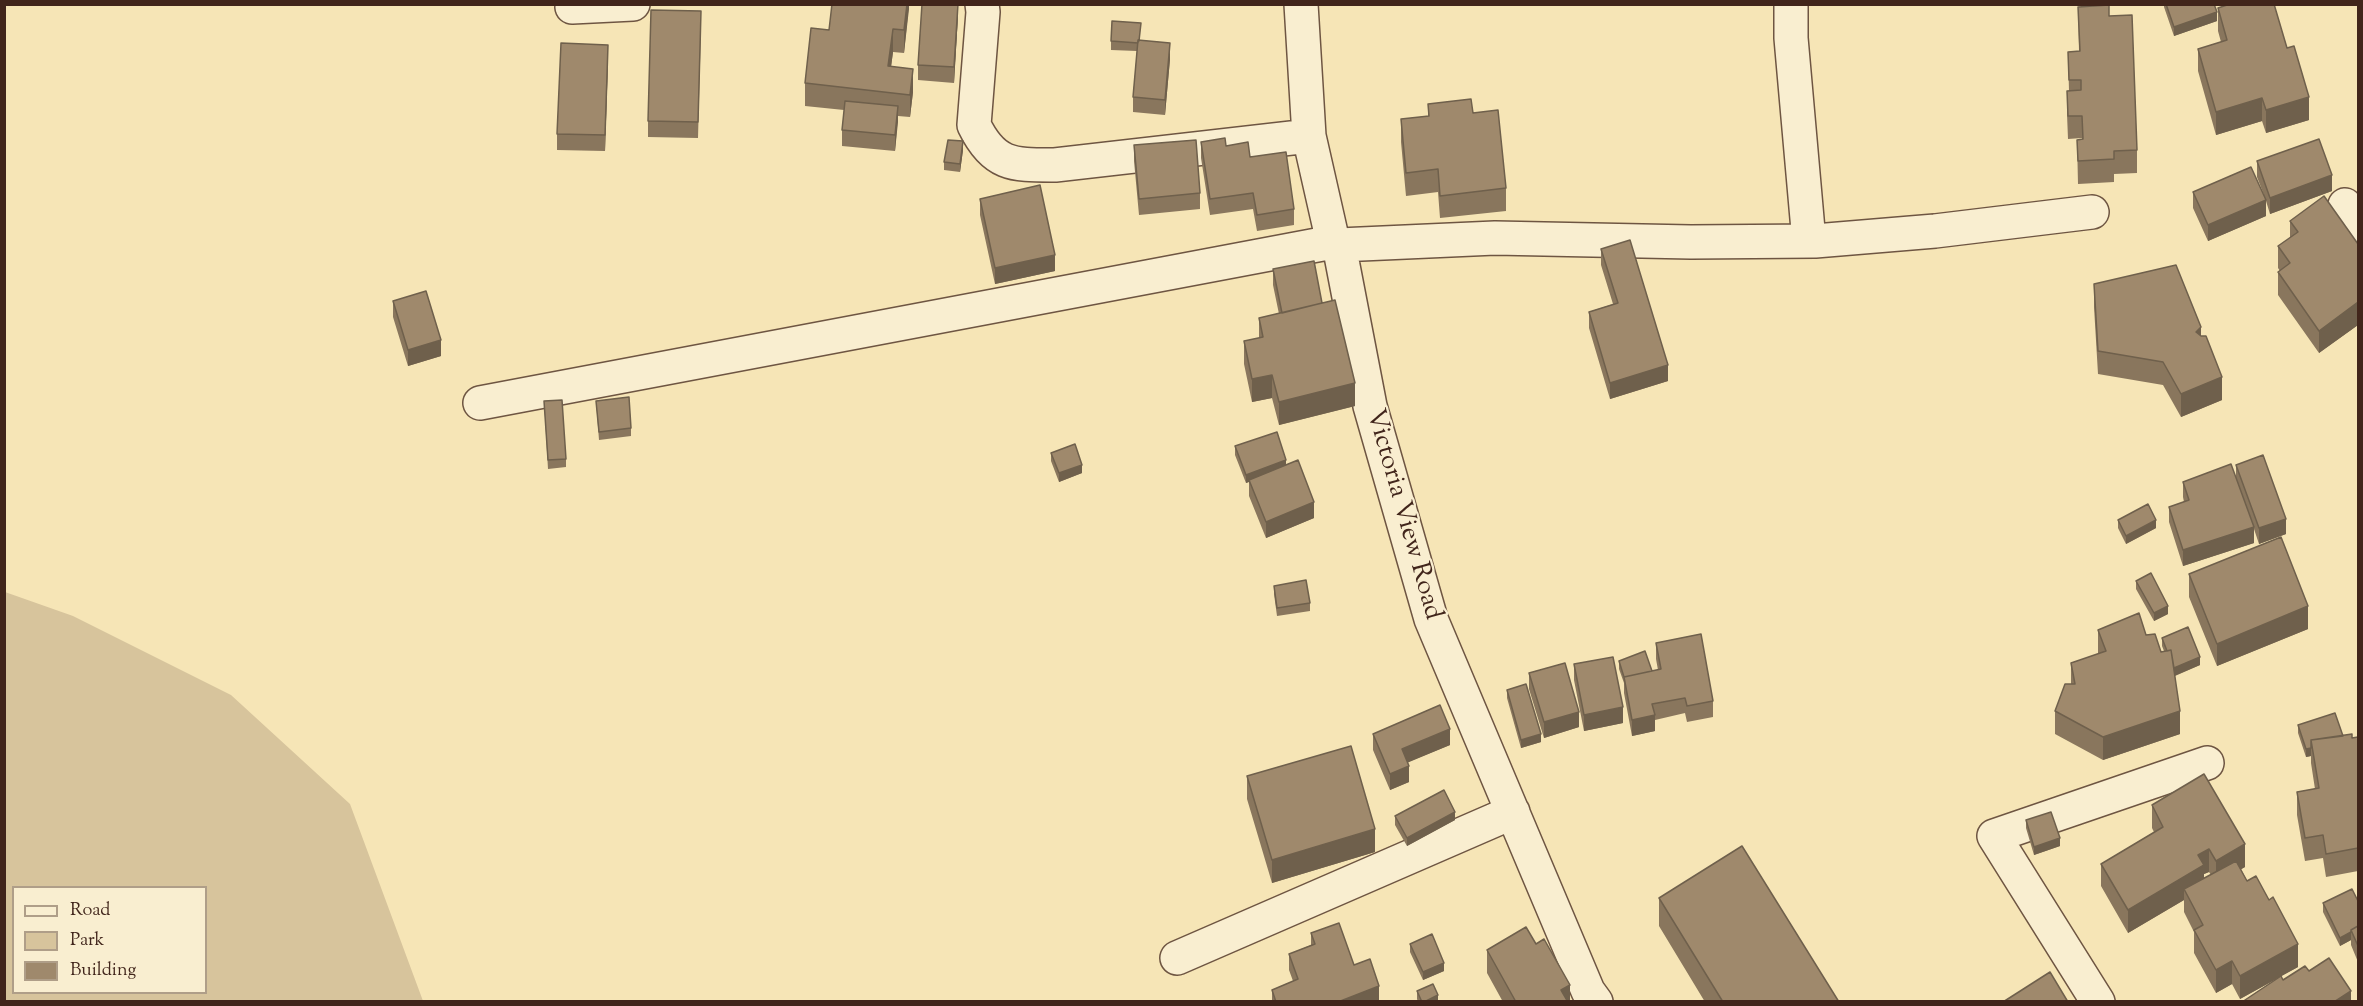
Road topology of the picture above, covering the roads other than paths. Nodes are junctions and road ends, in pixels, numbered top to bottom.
1 (633, 4) edge
2 (982, 4) edge
3 (1301, 4) edge
4 (1791, 4) edge
5 (572, 7) dead end
6 (1310, 136) junction
7 (2092, 212) dead end
8 (1815, 241) junction
9 (1336, 244) junction
10 (480, 403) dead end
11 (2207, 763) dead end
12 (1513, 812) junction
13 (1177, 958) dead end
14 (1596, 1002) edge
15 (2098, 1002) edge

1 - 5 street
2 - 6 street
3 - 6 street, Victoria View Road
4 - 8 street
6 - 9 street, Victoria View Road
7 - 8 street
8 - 9 street
9 - 10 street
9 - 12 street, Victoria View Road
11 - 15 street
12 - 13 street
12 - 14 street, Victoria View Road

